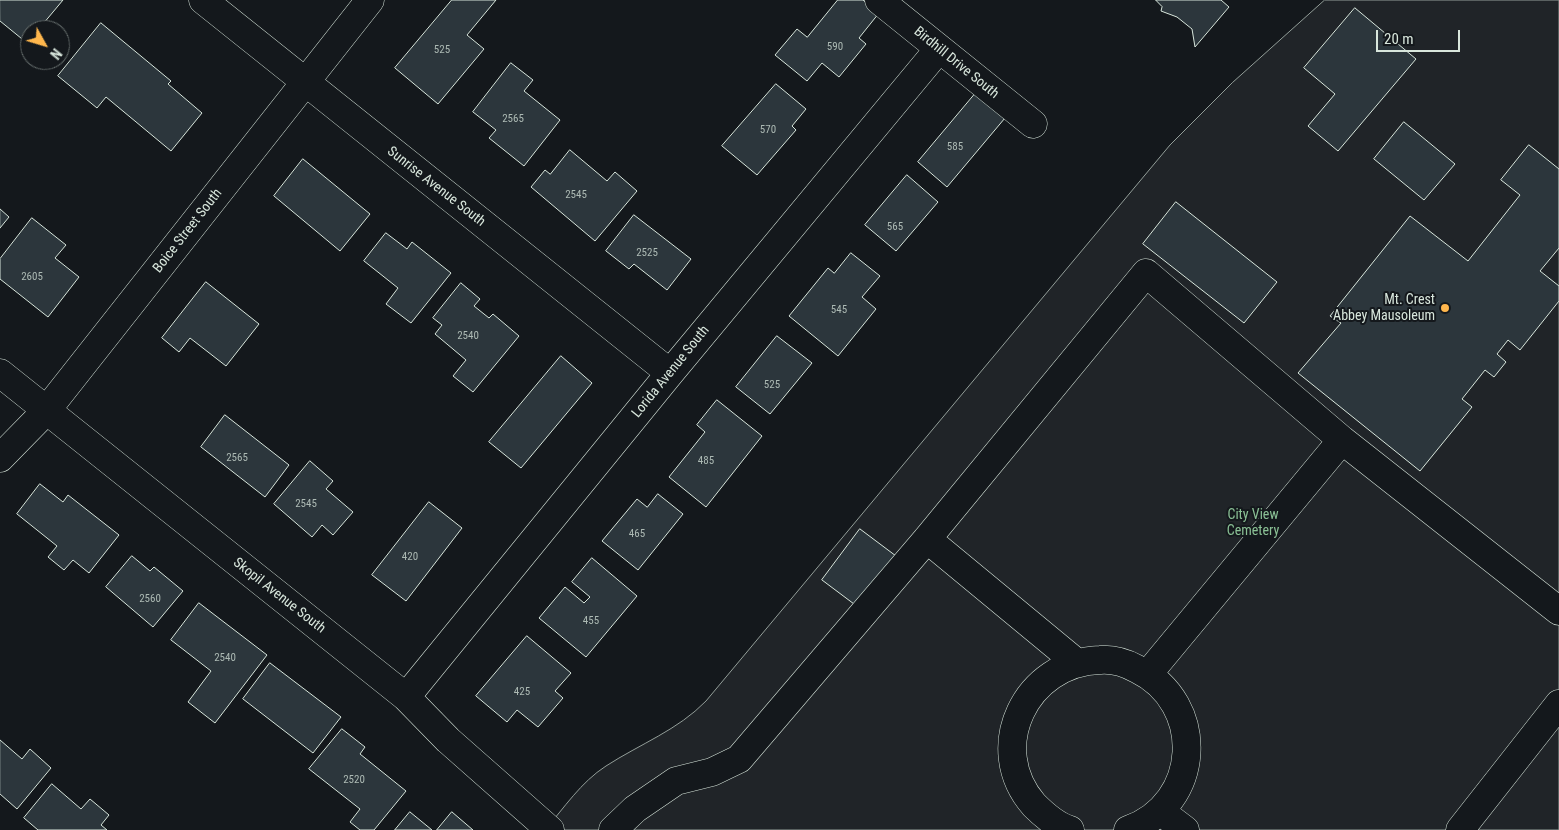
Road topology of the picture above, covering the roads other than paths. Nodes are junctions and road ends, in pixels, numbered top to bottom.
1 (203, 0) edge
2 (370, 0) edge
3 (879, 0) edge
4 (938, 50) junction
5 (304, 83) junction
6 (1033, 124) dead end
7 (0, 373) edge
8 (670, 373) junction
9 (46, 411) junction
10 (1342, 440) junction
11 (0, 458) edge
12 (927, 539) junction
13 (1559, 611) edge
14 (1076, 663) junction
15 (1148, 674) junction
16 (406, 697) junction
17 (1559, 704) edge
18 (1160, 811) junction
19 (1038, 823) edge
20 (550, 830) edge
21 (613, 830) edge
22 (1070, 830) edge
23 (1128, 830) edge
24 (1185, 830) edge
25 (1460, 830) edge

1 - 5 street, Sunrise Avenue South
2 - 5 street, Boice Street South
3 - 4 street, Birdhill Drive South
4 - 6 street, Birdhill Drive South
4 - 8 street, Lorida Avenue South
5 - 8 street, Sunrise Avenue South
5 - 9 street, Boice Street South
7 - 9 street, Skopil Avenue South
8 - 16 street, Lorida Avenue South
9 - 11 street, Boice Street South
9 - 16 street, Skopil Avenue South
10 - 12 street
10 - 13 street
10 - 15 street
12 - 14 street
12 - 21 street
14 - 15 street
14 - 19 street
15 - 18 street
16 - 20 street, Skopil Avenue South
17 - 25 street
18 - 23 street
18 - 24 street
19 - 22 street

